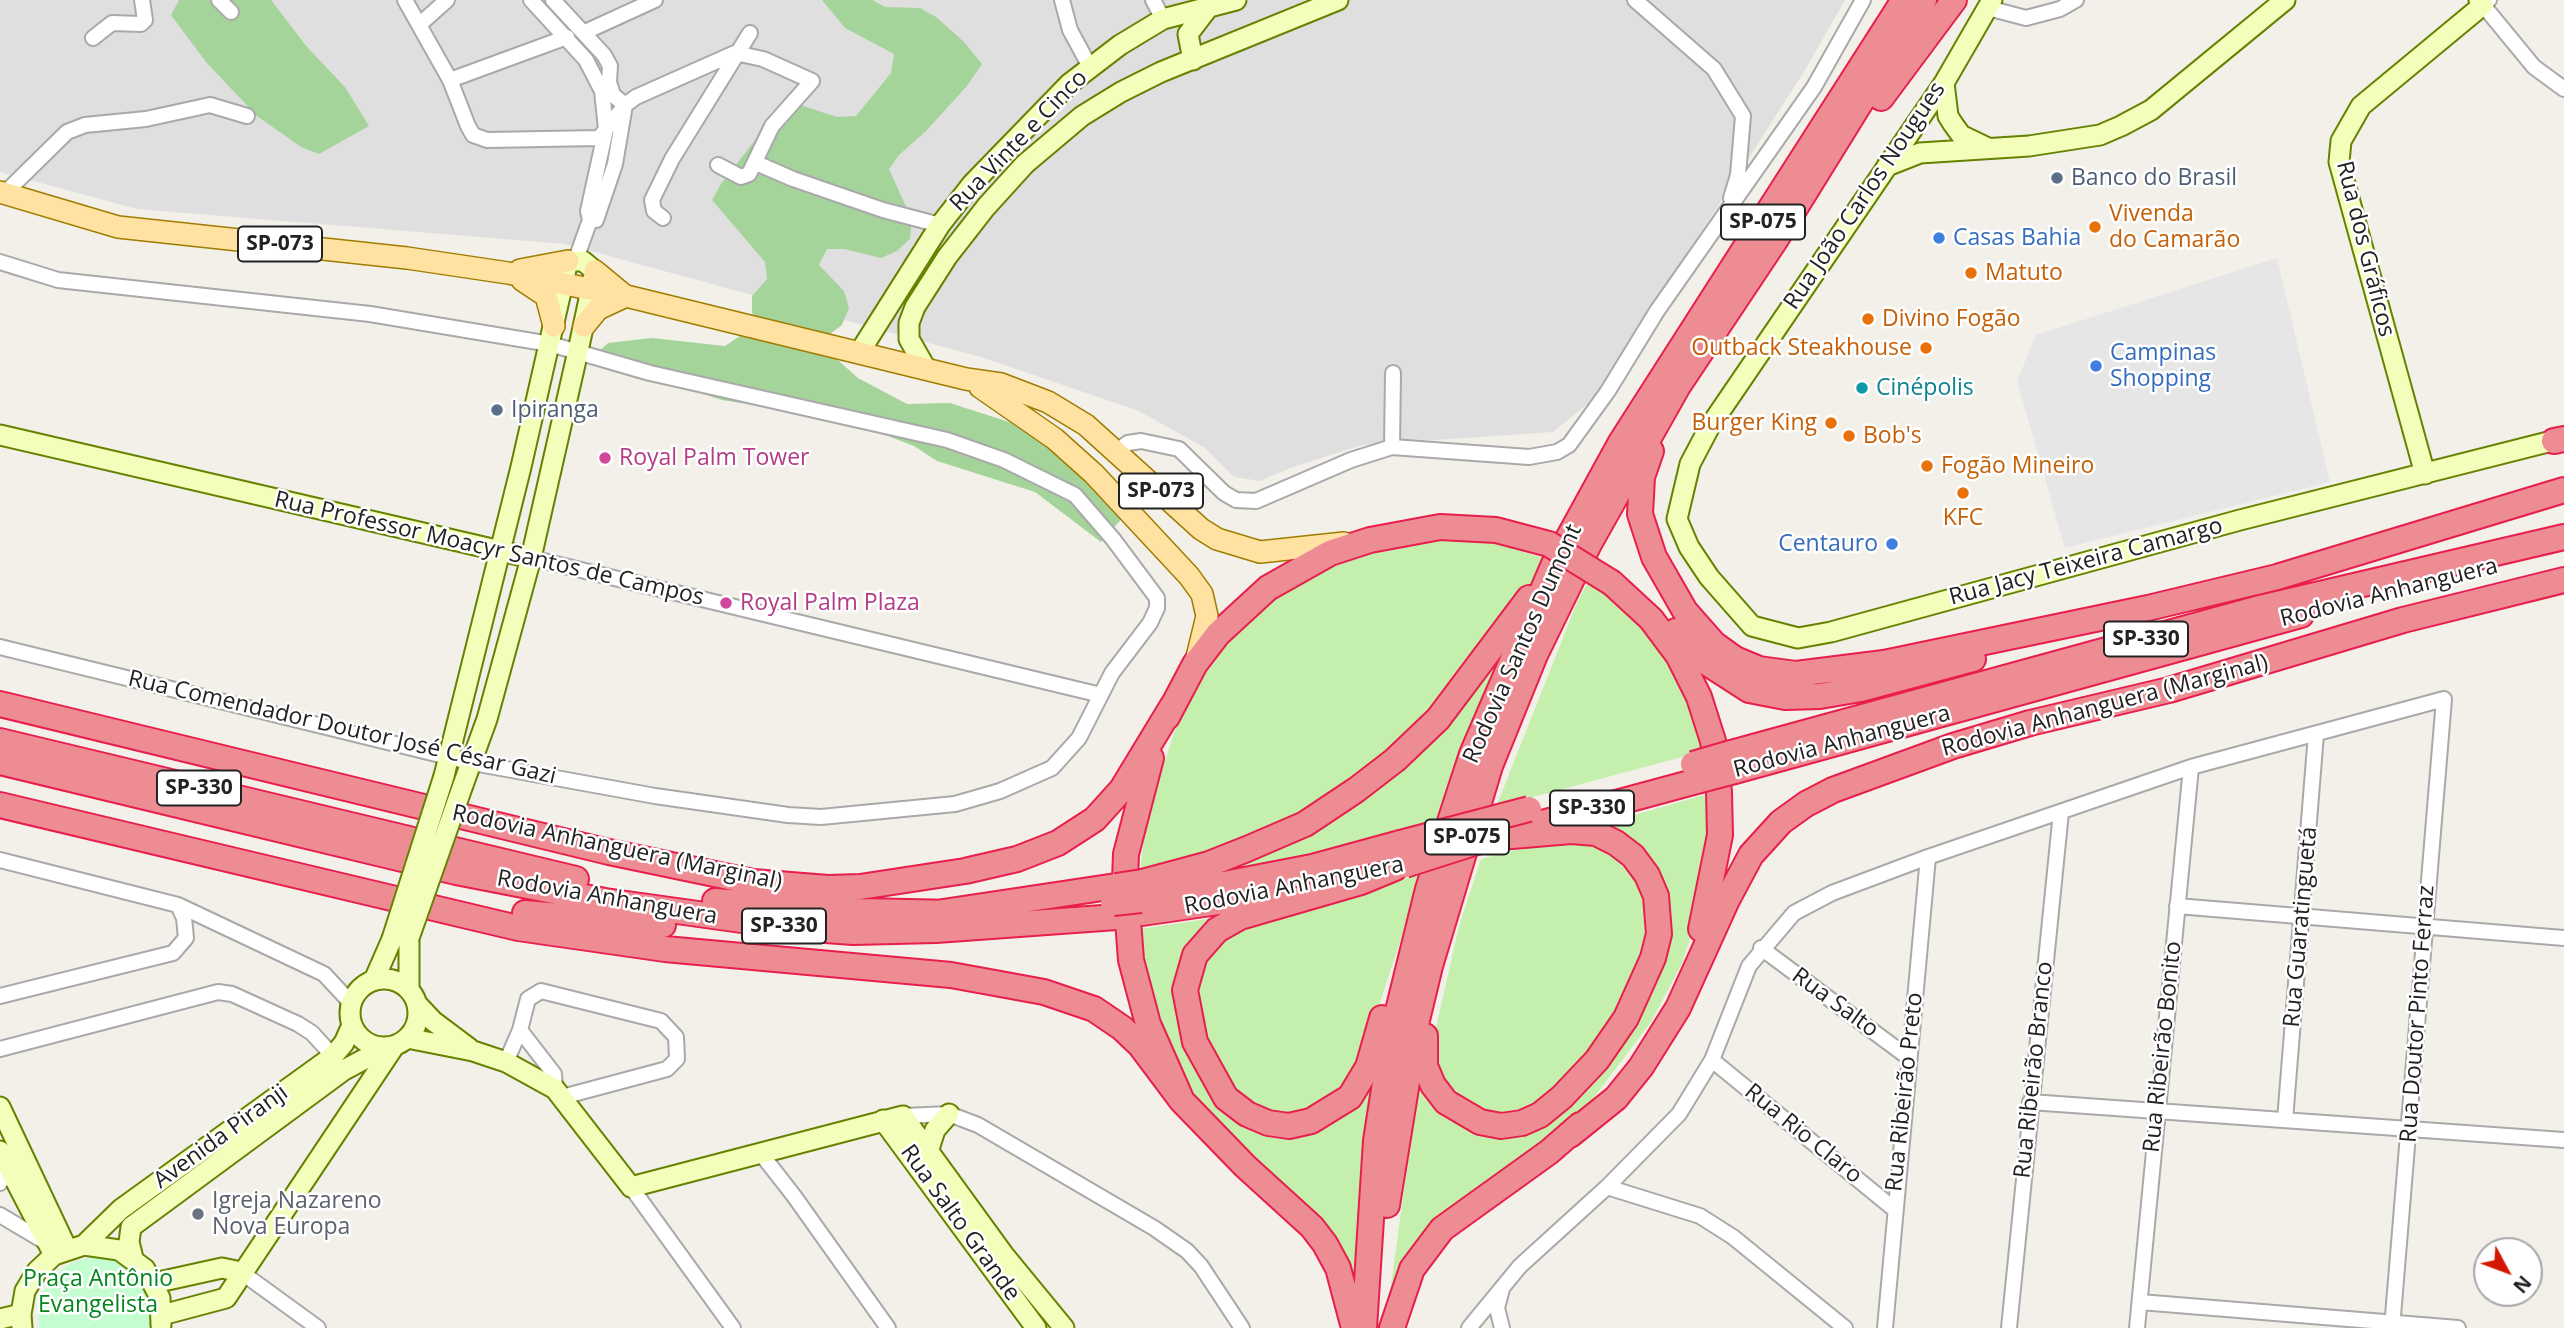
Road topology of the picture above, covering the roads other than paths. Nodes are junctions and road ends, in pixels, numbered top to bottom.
1 (142, 0) edge
2 (219, 0) edge
3 (405, 0) edge
4 (447, 0) edge
5 (531, 0) edge
6 (554, 0) edge
7 (655, 0) edge
8 (1062, 0) edge
9 (1153, 0) edge
10 (1338, 0) edge
11 (1635, 0) edge
12 (1863, 0) edge
13 (1905, 0) edge
14 (1924, 0) edge
15 (1954, 0) edge
16 (2076, 0) edge
17 (2285, 0) edge
18 (1232, 1) edge
19 (2484, 2) edge
20 (1990, 4) edge
21 (1208, 8) junction
22 (231, 12) dead end
23 (1163, 19) junction
24 (419, 25) junction
25 (585, 32) junction
26 (750, 33) dead end
27 (567, 37) junction
28 (93, 38) dead end
29 (735, 53) junction
30 (1193, 60) junction
31 (1090, 67) junction
32 (450, 80) junction
33 (1944, 83) junction
34 (2564, 89) edge
35 (625, 105) junction
36 (247, 116) dead end
37 (606, 129) junction
38 (1989, 149) junction
39 (757, 163) junction
40 (718, 165) dead end
41 (1886, 166) junction
42 (1, 193) edge
43 (1728, 209) junction
44 (663, 218) dead end
45 (590, 220) junction
46 (940, 225) junction
47 (1776, 239) junction
48 (572, 260) junction
49 (0, 262) edge
50 (508, 272) junction
51 (593, 281) junction
52 (563, 285) junction
53 (626, 296) junction
54 (584, 326) junction
55 (552, 335) junction
56 (578, 351) junction
57 (859, 353) junction
58 (925, 367) junction
59 (1393, 373) dead end
60 (966, 379) junction
61 (1678, 386) junction
62 (0, 435) edge
63 (2561, 439) edge
64 (1111, 446) junction
65 (1392, 447) junction
66 (1077, 460) junction
67 (2425, 474) junction
68 (2564, 490) edge
69 (1679, 502) joint
70 (2564, 503) edge
71 (1370, 540) junction
72 (2560, 540) edge
73 (1543, 548) junction
74 (501, 551) junction
75 (2356, 554) junction
76 (531, 558) junction
77 (1612, 577) junction
78 (2564, 580) edge
79 (2148, 608) junction
80 (2349, 635) junction
81 (0, 647) edge
82 (1195, 664) junction
83 (1101, 695) junction
84 (0, 704) edge
85 (1173, 705) junction
86 (1900, 727) junction
87 (2316, 734) junction
88 (0, 741) edge
89 (0, 762) edge
90 (1733, 762) junction
91 (473, 763) junction
92 (447, 766) junction
93 (2192, 767) junction
94 (1695, 773) junction
95 (0, 805) edge
96 (2061, 812) junction
97 (1484, 839) junction
98 (1928, 857) junction
99 (1400, 859) junction
100 (0, 860) edge
101 (341, 888) junction
102 (1428, 890) junction
103 (1142, 899) junction
104 (1115, 902) junction
105 (178, 905) junction
106 (2177, 906) junction
107 (1444, 915) junction
108 (2302, 918) junction
109 (2423, 928) junction
110 (799, 929) junction
111 (2564, 938) edge
112 (401, 939) junction
113 (1761, 948) junction
114 (374, 980) junction
115 (0, 996) edge
116 (413, 997) junction
117 (351, 1003) junction
118 (352, 1025) junction
119 (520, 1030) junction
120 (396, 1043) junction
121 (0, 1049) edge
122 (473, 1051) junction
123 (334, 1056) junction
124 (1909, 1058) junction
125 (1712, 1060) junction
126 (506, 1062) junction
127 (559, 1093) junction
128 (1182, 1101) junction
129 (2030, 1102) junction
130 (0, 1107) edge
131 (2156, 1112) junction
132 (949, 1114) junction
133 (904, 1116) junction
134 (883, 1120) junction
135 (2285, 1120) junction
136 (2410, 1129) junction
137 (1570, 1135) junction
138 (2564, 1140) edge
139 (928, 1152) junction
140 (762, 1156) junction
141 (2, 1166) edge
142 (631, 1187) junction
143 (1608, 1187) junction
144 (1894, 1209) junction
145 (0, 1216) edge
146 (64, 1248) junction
147 (133, 1258) junction
148 (241, 1272) junction
149 (1505, 1282) junction
150 (155, 1283) junction
151 (266, 1293) junction
152 (226, 1298) junction
153 (2140, 1303) junction
154 (0, 1319) edge
155 (22, 1321) edge
156 (161, 1321) edge
157 (2392, 1325) edge
158 (318, 1328) edge
159 (733, 1328) edge
160 (888, 1328) edge
161 (1036, 1328) edge
162 (1064, 1328) edge
163 (1242, 1328) edge
164 (1354, 1328) edge
165 (1364, 1328) edge
166 (1380, 1328) edge
167 (1392, 1328) edge
168 (1469, 1328) edge
169 (1497, 1328) edge
170 (1502, 1328) edge
171 (1845, 1328) edge
172 (1885, 1328) edge
173 (2009, 1328) edge
174 (2137, 1328) edge
175 (2458, 1328) edge

1 - 28 street
2 - 22 street
3 - 24 street
4 - 24 street
5 - 27 street
6 - 25 street
7 - 25 street
8 - 31 street
9 - 23 street
10 - 30 street, Rua Vinte e Cinco
11 - 43 street
12 - 43 street
13 - 73 highway, Rodovia Santos Dumont / SP-075
14 - 47 highway, Rodovia Santos Dumont / SP-075
15 - 47 highway
16 - 20 street
17 - 38 street
18 - 21 street, Rua Vinte e Cinco
19 - 34 street
19 - 67 street, Rua dos Gráficos
20 - 33 street, Rua João Carlos Nougues
21 - 23 street, Rua Vinte e Cinco
21 - 30 street
23 - 31 street, Rua Vinte e Cinco
24 - 32 street
25 - 35 street
26 - 29 street
27 - 32 street
27 - 37 street
29 - 35 street
29 - 39 street
29 - 44 street
30 - 58 street, Rua Vinte e Cinco
31 - 46 street, Rua Vinte e Cinco
32 - 37 street
33 - 38 street
33 - 41 street, Rua João Carlos Nougues
35 - 37 street
35 - 45 street
36 - 42 street
37 - 45 street
38 - 41 street
39 - 40 street
39 - 46 street
41 - 69 street, Rua João Carlos Nougues
42 - 50 main road, SP-073
43 - 65 street
45 - 48 street
46 - 57 street, Rua Vinte e Cinco
47 - 61 highway, Rodovia Santos Dumont / SP-075
48 - 50 main road
48 - 51 street
48 - 52 street
49 - 55 street
50 - 52 main road, SP-073
50 - 55 main road
51 - 52 main road, SP-073
51 - 53 main road
51 - 54 street
52 - 55 street
53 - 54 main road
53 - 57 main road, SP-073
54 - 56 street
55 - 56 street
55 - 74 street
56 - 76 street
56 - 83 street, Rua Comendador Doutor José César Gazi
57 - 58 main road, SP-073
58 - 60 main road, SP-073
59 - 65 street
60 - 64 main road, SP-073
60 - 66 main road, SP-073
61 - 79 highway
61 - 107 highway, Rodovia Santos Dumont / SP-075
62 - 74 street, Rua Professor Moacyr Santos de Campos
63 - 67 street, Rua Jacy Teixeira Camargo
64 - 65 street
64 - 66 main road
64 - 71 main road, SP-073
66 - 82 main road, SP-073
67 - 69 street, Rua Jacy Teixeira Camargo
68 - 75 highway
70 - 75 highway
71 - 73 highway
71 - 82 highway
72 - 86 highway, Rodovia Anhanguera / SP-330
72 - 90 highway, Rodovia Anhanguera / SP-330
73 - 77 highway, bridge
73 - 102 highway, Rodovia Santos Dumont / SP-075
73 - 103 highway
74 - 76 street, Rua Professor Moacyr Santos de Campos
74 - 92 street
75 - 79 highway
76 - 83 street, Rua Professor Moacyr Santos de Campos
76 - 91 street
77 - 79 highway
77 - 137 highway
78 - 80 highway, Rodovia Anhanguera (Marginal)
80 - 86 highway
80 - 137 highway, Rodovia Anhanguera (Marginal)
81 - 92 street, Rua Comendador Doutor José César Gazi
82 - 85 highway
83 - 91 street, Rua Comendador Doutor José César Gazi
84 - 85 highway, Rodovia Anhanguera (Marginal)
85 - 128 highway
86 - 90 highway, Rodovia Anhanguera / SP-330
87 - 93 street
87 - 108 street, Rua Guaratinguetá
87 - 109 street, Rua Doutor Pinto Ferraz
88 - 104 highway, Rodovia Anhanguera / SP-330
89 - 110 highway, Rodovia Anhanguera / SP-330
90 - 94 highway, Rodovia Anhanguera / SP-330, bridge
91 - 92 street, Rua Comendador Doutor José César Gazi
91 - 112 street, bridge
92 - 112 street, bridge
93 - 96 street
93 - 106 street, Rua Ribeirão Bonito
94 - 97 highway, Rodovia Anhanguera / SP-330
94 - 99 highway, Rodovia Anhanguera / SP-330, bridge
95 - 101 highway
96 - 98 street
96 - 129 street, Rua Ribeirão Branco
97 - 99 highway, Rodovia Anhanguera / SP-330, bridge
97 - 107 highway
98 - 113 street
98 - 124 street, Rua Ribeirão Preto
99 - 102 highway
99 - 103 highway, Rodovia Anhanguera / SP-330
100 - 105 street
101 - 110 highway
101 - 128 highway
102 - 165 highway, Rodovia Santos Dumont / SP-075
103 - 104 highway, Rodovia Anhanguera / SP-330
104 - 110 highway, Rodovia Anhanguera / SP-330
105 - 115 street
105 - 117 street
106 - 108 street
106 - 131 street, Rua Ribeirão Bonito
107 - 166 highway, Rodovia Santos Dumont / SP-075
108 - 109 street
108 - 135 street, Rua Guaratinguetá
109 - 111 street
109 - 136 street, Rua Doutor Pinto Ferraz
112 - 114 street
112 - 116 street
113 - 124 street, Rua Salto
113 - 125 street
114 - 116 street
114 - 117 street
116 - 120 street
116 - 122 street
117 - 118 street
118 - 120 street
118 - 123 street, Avenida Piranji
119 - 126 street
119 - 127 street
119 - 127 street
120 - 122 street
120 - 147 street, Avenida Piranji
120 - 148 street
121 - 123 street
122 - 126 street
123 - 146 street, Avenida Piranji
124 - 144 street, Rua Ribeirão Preto
125 - 143 street
125 - 144 street, Rua Rio Claro
126 - 127 street
127 - 142 street
128 - 164 highway
129 - 131 street
129 - 173 street, Rua Ribeirão Branco
130 - 146 street
131 - 135 street
131 - 153 street, Rua Ribeirão Bonito
132 - 133 street
132 - 139 street
132 - 163 street
133 - 134 street
133 - 139 street
134 - 140 street
134 - 161 street, Rua Salto Grande
135 - 136 street
136 - 138 street
136 - 157 street, Rua Doutor Pinto Ferraz
137 - 167 highway
139 - 162 street
140 - 142 street
140 - 160 street
141 - 146 street
142 - 159 street
143 - 149 street
143 - 171 street
144 - 172 street, Rua Ribeirão Preto
145 - 146 street
146 - 147 street
146 - 155 street, Avenida Piranji
147 - 150 street
148 - 150 street
148 - 151 street
148 - 152 street
149 - 168 street
149 - 170 street
150 - 156 street
151 - 152 street
151 - 158 street
152 - 156 street
153 - 157 street
153 - 174 street, Rua Ribeirão Bonito
154 - 155 street
157 - 175 street
168 - 169 street

